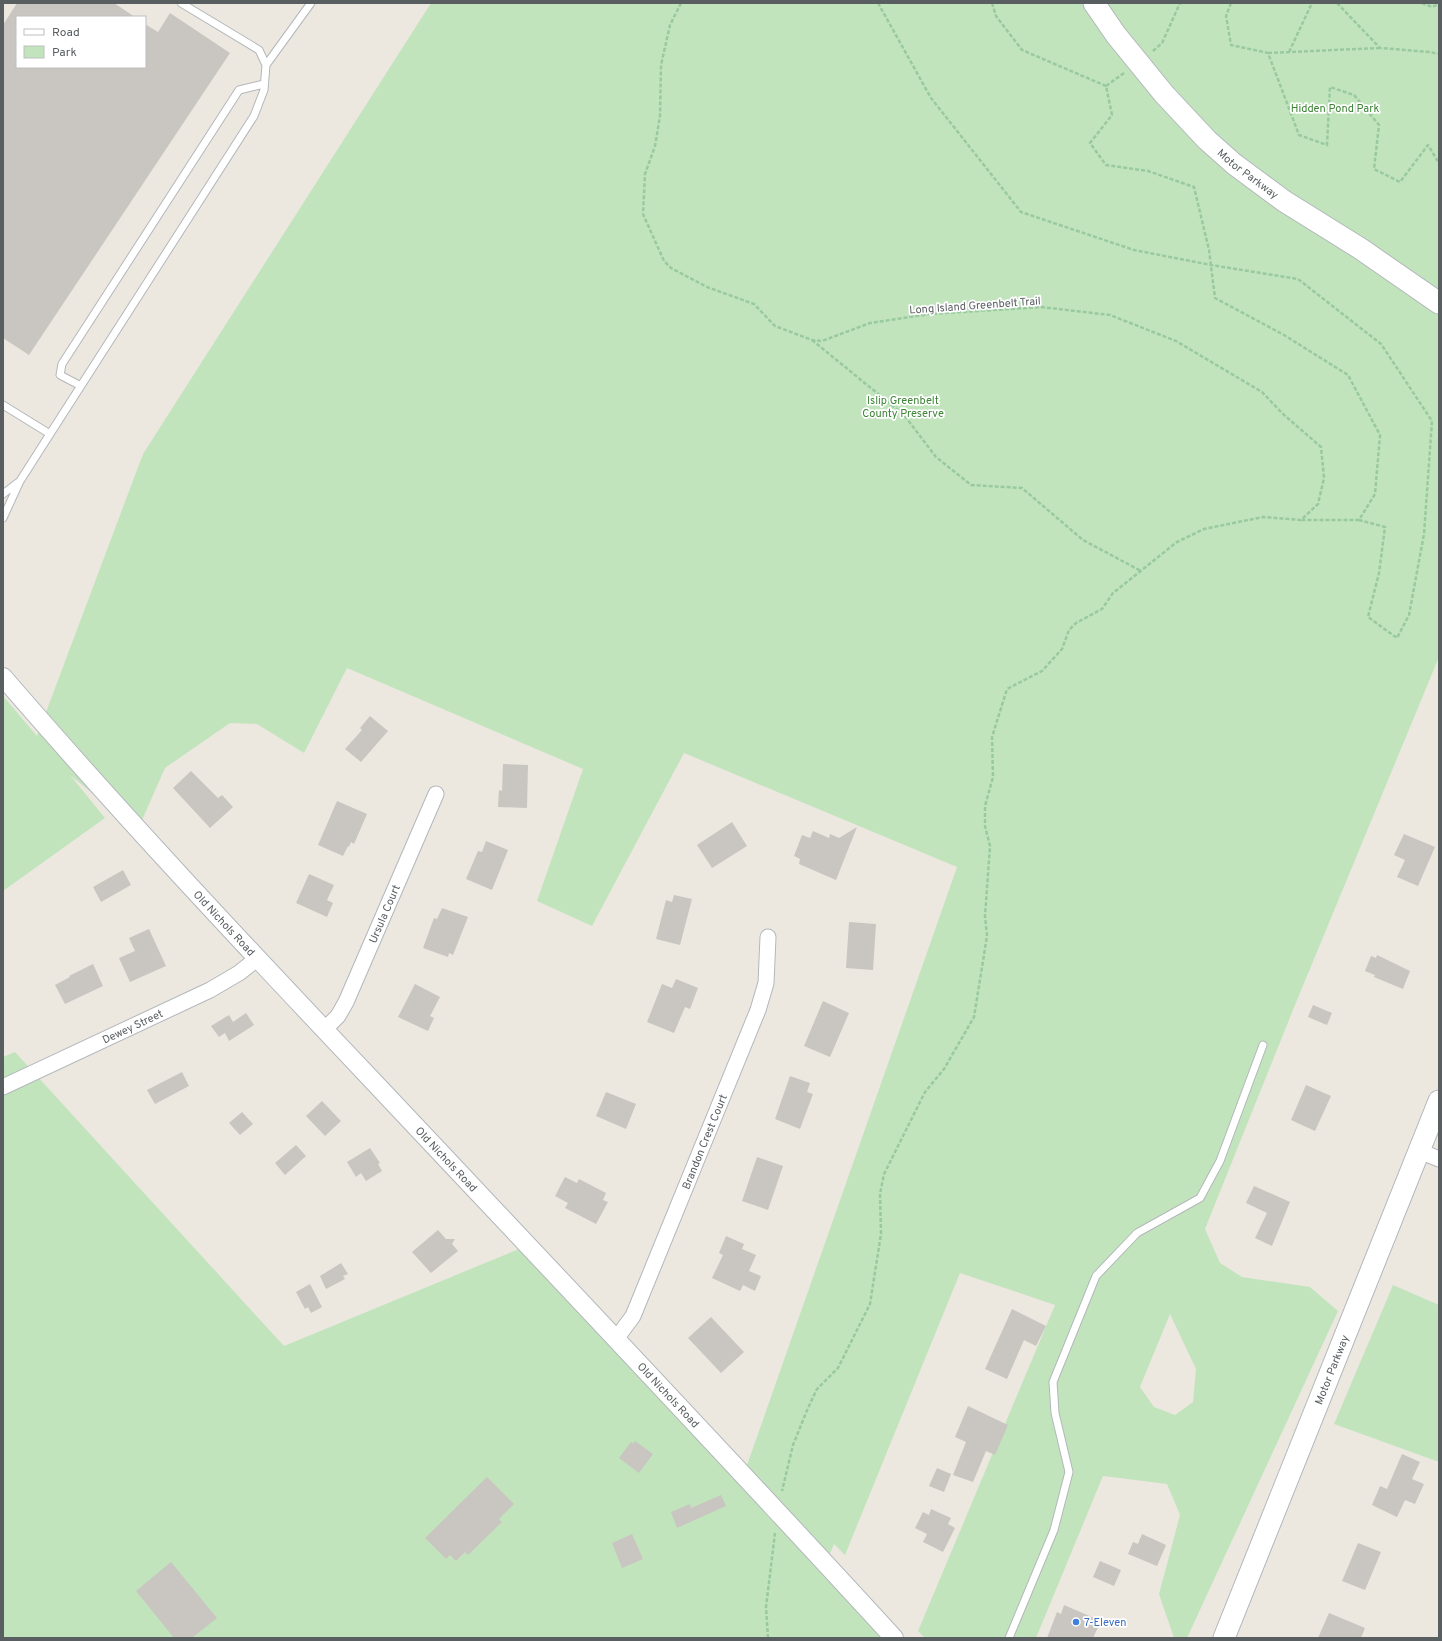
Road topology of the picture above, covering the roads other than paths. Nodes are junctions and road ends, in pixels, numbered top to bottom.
1 (311, 3) edge
2 (1094, 3) edge
3 (185, 4) edge
4 (266, 65) junction
5 (264, 84) junction
6 (1439, 303) edge
7 (81, 386) junction
8 (3, 405) edge
9 (50, 434) junction
10 (20, 481) junction
11 (3, 494) edge
12 (3, 518) edge
13 (3, 677) edge
14 (436, 794) dead end
15 (768, 937) dead end
16 (258, 958) junction
17 (324, 1030) junction
18 (1263, 1045) dead end
19 (3, 1087) edge
20 (1439, 1101) edge
21 (1419, 1152) junction
22 (1439, 1159) edge
23 (616, 1339) junction
24 (894, 1638) edge
25 (1009, 1638) edge
26 (1224, 1638) edge

1 - 4 lane
2 - 6 main road, Motor Parkway
3 - 4 lane
4 - 5 lane
5 - 7 lane
5 - 7 lane
7 - 9 lane
8 - 9 lane
9 - 10 lane
10 - 11 lane
10 - 12 lane
13 - 16 street, Old Nichols Road
14 - 17 street, Ursula Court
15 - 23 street, Brandon Crest Court
16 - 17 street, Old Nichols Road
16 - 19 street, Dewey Street
17 - 23 street, Old Nichols Road
18 - 25 lane
20 - 21 main road, Motor Parkway
21 - 22 street
21 - 26 main road, Motor Parkway
23 - 24 street, Old Nichols Road

